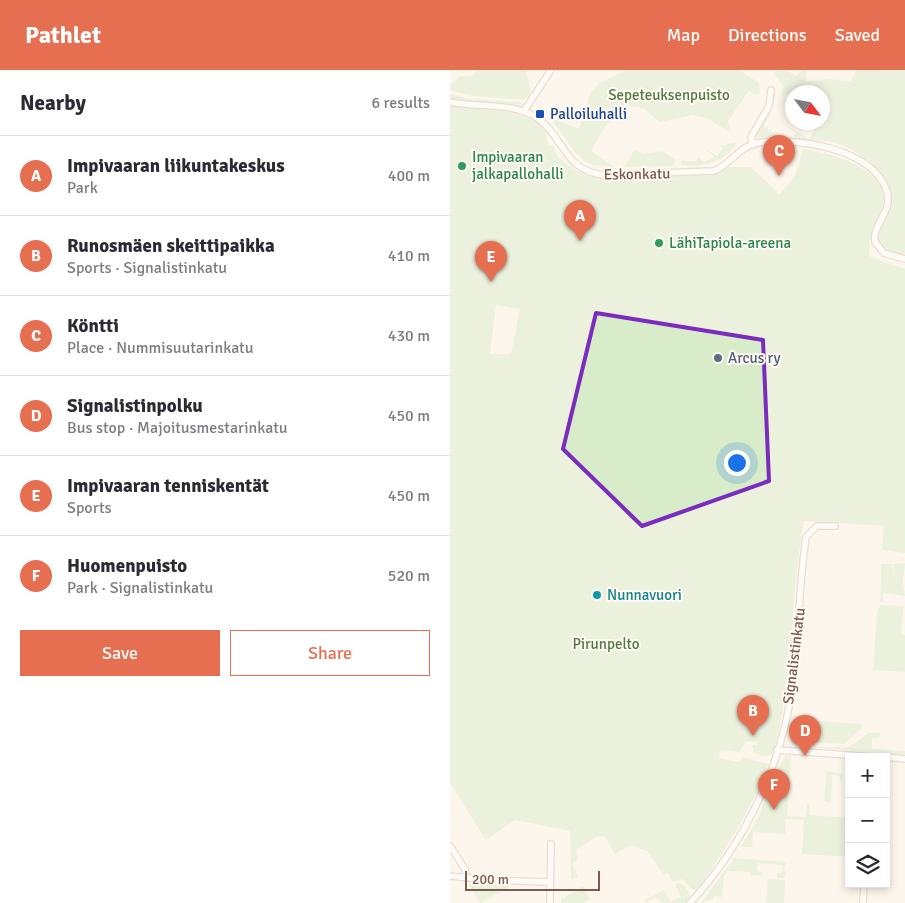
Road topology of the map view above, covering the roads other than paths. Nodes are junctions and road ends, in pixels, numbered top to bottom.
1 (551, 70) edge
2 (771, 90) dead end
3 (450, 102) edge
4 (524, 111) junction
5 (753, 145) junction
6 (905, 259) edge
7 (835, 526) dead end
8 (777, 750) junction
9 (845, 755) edge
10 (890, 757) edge
11 (905, 759) edge
12 (550, 844) dead end
13 (450, 846) edge
14 (450, 876) edge
15 (466, 878) junction
16 (549, 882) junction
17 (864, 888) edge
18 (550, 903) edge
19 (690, 903) edge
20 (863, 903) edge

1 - 4 street
2 - 5 street
3 - 4 street, Eskonkatu
4 - 5 street, Eskonkatu
5 - 6 street
7 - 8 street, Signalistinkatu
8 - 9 street
8 - 19 street, Signalistinkatu
10 - 11 street
12 - 16 street
13 - 15 street
14 - 15 street
15 - 16 street
16 - 18 street
17 - 20 street

